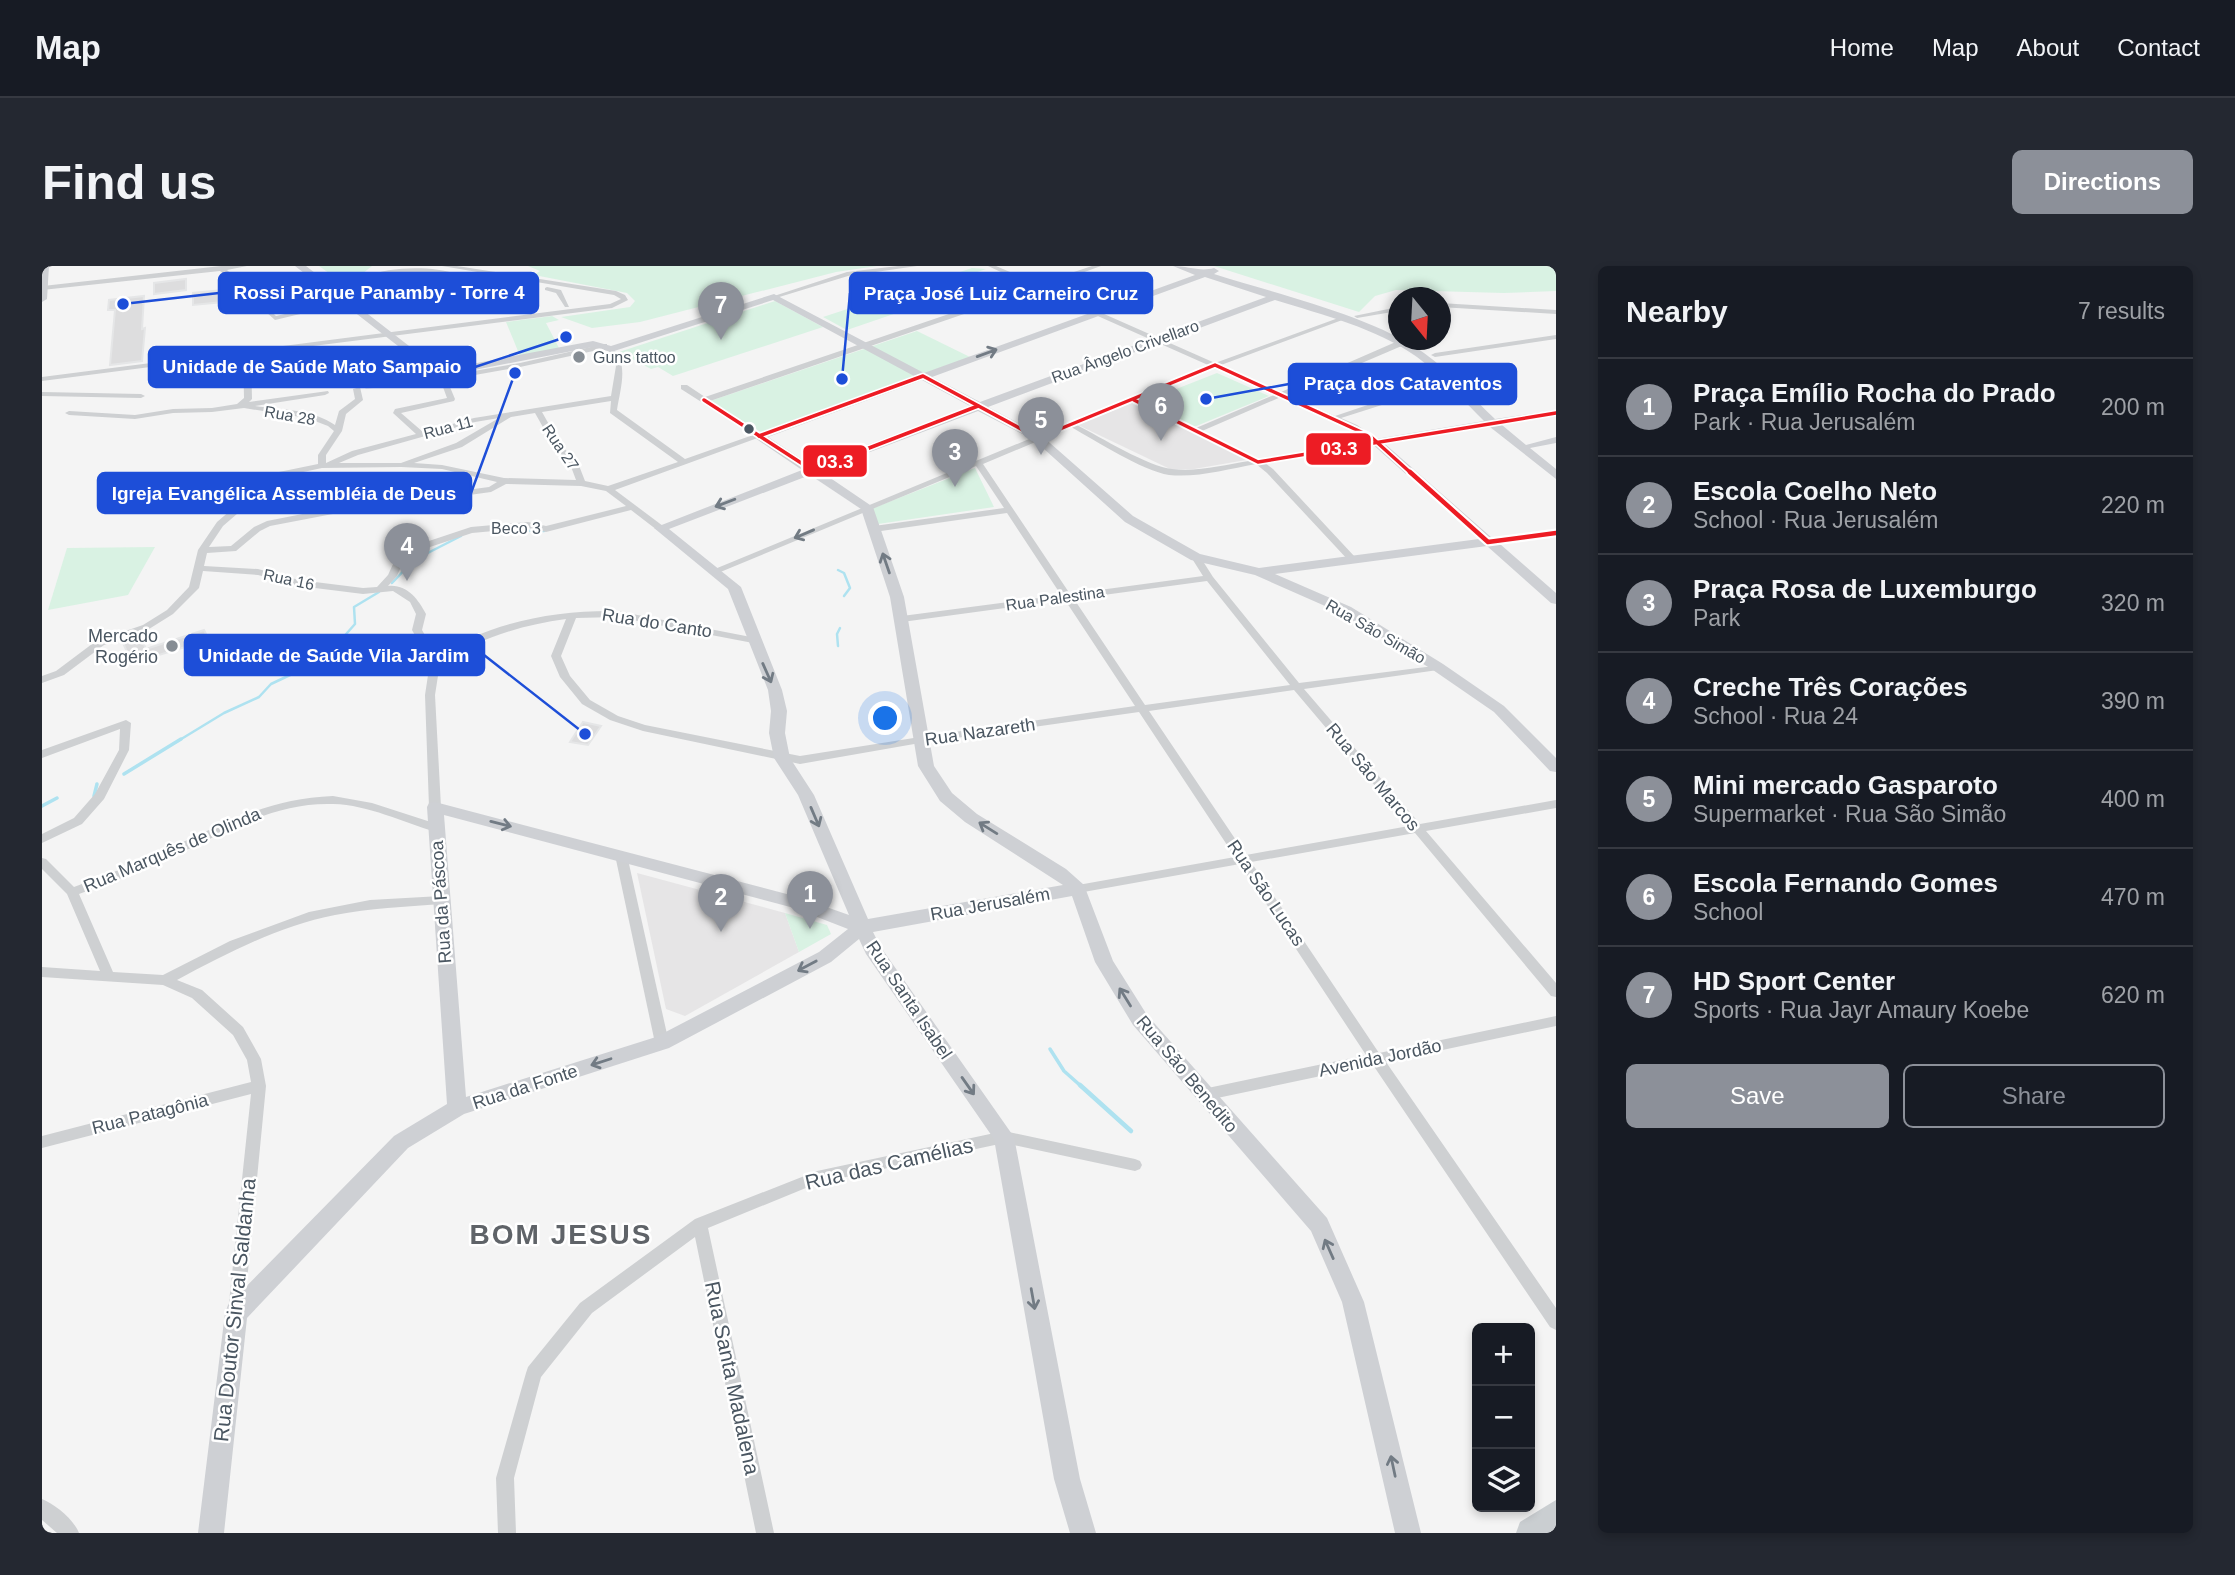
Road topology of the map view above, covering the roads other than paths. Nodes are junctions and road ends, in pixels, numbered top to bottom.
1 (44, 266) edge
2 (244, 266) edge
3 (300, 266) edge
4 (312, 266) edge
5 (445, 266) edge
6 (914, 266) edge
7 (991, 266) edge
8 (1098, 266) edge
9 (1178, 266) edge
10 (221, 268) junction
11 (1206, 270) edge
12 (328, 283) junction
13 (511, 284) junction
14 (1038, 287) junction
15 (43, 288) edge
16 (1278, 296) junction
17 (774, 297) junction
18 (42, 299) edge
19 (350, 300) junction
20 (566, 306) dead end
21 (1451, 306) edge
22 (1388, 311) edge
23 (523, 312) dead end
24 (1556, 312) edge
25 (1098, 313) junction
26 (1357, 316) junction
27 (1343, 318) junction
28 (1388, 332) edge
29 (393, 334) junction
30 (1388, 334) edge
31 (1556, 337) edge
32 (1156, 339) junction
33 (865, 345) junction
34 (603, 346) junction
35 (1388, 346) edge
36 (1415, 350) edge
37 (1425, 350) edge
38 (247, 353) junction
39 (1435, 355) junction
40 (1215, 365) junction
41 (443, 374) junction
42 (923, 376) junction
43 (42, 379) edge
44 (1448, 381) junction
45 (684, 387) dead end
46 (1471, 388) junction
47 (357, 389) dead end
48 (1457, 389) junction
49 (325, 393) dead end
50 (42, 394) edge
51 (1280, 394) junction
52 (141, 396) dead end
53 (614, 398) junction
54 (704, 400) junction
55 (1134, 400) junction
56 (240, 405) junction
57 (978, 406) junction
58 (212, 410) joint
59 (538, 411) junction
60 (69, 413) dead end
61 (1556, 413) edge
62 (510, 415) junction
63 (1335, 418) junction
64 (1498, 422) junction
65 (1072, 425) junction
66 (338, 431) junction
67 (1196, 431) junction
68 (421, 434) junction
69 (760, 436) junction
70 (1038, 438) junction
71 (1556, 440) edge
72 (1376, 442) junction
73 (1532, 445) junction
74 (1258, 462) junction
75 (685, 463) junction
76 (978, 463) junction
77 (1556, 463) edge
78 (401, 465) junction
79 (325, 466) junction
80 (812, 470) junction
81 (1556, 475) edge
82 (503, 481) junction
83 (581, 483) junction
84 (609, 489) junction
85 (632, 507) junction
86 (867, 507) junction
87 (1009, 510) junction
88 (660, 528) junction
89 (874, 529) junction
90 (1556, 533) edge
91 (1488, 542) junction
92 (203, 550) junction
93 (1196, 557) junction
94 (1352, 559) junction
95 (198, 568) junction
96 (715, 571) junction
97 (1259, 572) junction
98 (1209, 578) junction
99 (380, 589) junction
100 (1068, 597) junction
101 (1556, 600) edge
102 (572, 616) junction
103 (902, 619) junction
104 (753, 639) junction
105 (435, 662) junction
106 (1438, 667) junction
107 (42, 680) edge
108 (1297, 687) junction
109 (1142, 709) junction
110 (920, 740) junction
111 (42, 754) edge
112 (782, 758) junction
113 (1556, 767) edge
114 (1556, 804) edge
115 (435, 807) junction
116 (436, 828) junction
117 (1417, 828) junction
118 (42, 839) edge
119 (621, 855) junction
120 (1243, 859) junction
121 (42, 862) edge
122 (1078, 889) junction
123 (72, 892) junction
124 (441, 900) junction
125 (862, 927) junction
126 (42, 972) edge
127 (108, 975) junction
128 (165, 980) junction
129 (1556, 992) edge
130 (1556, 1021) edge
131 (662, 1042) junction
132 (1376, 1059) junction
133 (258, 1086) junction
134 (1203, 1095) junction
135 (457, 1108) junction
136 (1004, 1137) junction
137 (42, 1142) edge
138 (1135, 1166) dead end
139 (700, 1224) junction
140 (236, 1314) junction
141 (1556, 1322) edge
142 (42, 1508) edge
143 (1556, 1515) edge
144 (70, 1533) edge
145 (211, 1533) edge
146 (507, 1533) edge
147 (765, 1533) edge
148 (1083, 1533) edge
149 (1408, 1533) edge
150 (1531, 1533) edge

1 - 15 street
2 - 10 street
3 - 12 street
4 - 12 street
5 - 29 street
6 - 17 street
7 - 14 street
8 - 14 street
9 - 11 street
10 - 15 street
10 - 19 street
11 - 16 street
11 - 25 street
11 - 26 street
12 - 19 street
13 - 19 street
13 - 20 street
13 - 23 street
14 - 25 street
14 - 33 street
15 - 18 street
16 - 27 street
16 - 32 street, Rua Ângelo Crivellaro
17 - 33 street, Rua São Simão
17 - 34 street
19 - 29 street
21 - 24 street
22 - 26 street
25 - 32 street
42 -> 25 street
26 - 28 street
27 - 30 street
27 - 40 street
29 - 38 street
29 - 41 street
31 - 39 street
32 - 40 street
32 - 57 street, Rua Ângelo Crivellaro
33 - 42 street, Rua São Simão
33 - 54 street
34 - 41 street
34 - 53 street
35 - 51 street
36 - 44 street
37 - 39 street
38 - 43 street
38 - 56 street
39 - 46 street
40 - 51 street
40 - 55 street
41 - 68 street
42 - 57 street, Rua São Simão
42 - 69 street
44 - 48 street
44 - 63 street
45 - 54 street
46 - 48 street
46 - 64 street
47 - 66 street
48 - 64 street
49 - 56 street
50 - 52 street
51 - 63 street
51 - 67 street
53 - 59 street, Rua 11
53 - 75 street
54 - 69 street
55 - 65 street
55 - 67 street
56 - 58 street
56 - 66 street, Rua 28
57 - 70 street, Rua São Simão
57 - 80 street, Rua Ângelo Crivellaro
58 - 60 street
59 - 62 street, Rua 11
59 - 83 street, Rua 27
61 - 64 street
62 - 68 street, Rua 11
62 - 78 street
63 - 72 street
64 - 72 street
64 - 73 street
64 - 81 street
65 - 70 street
65 - 74 street
66 - 79 street, Rua 28
67 - 74 street
68 - 79 street, Rua 11
69 - 75 street
69 - 80 street
70 - 76 street
70 - 93 street, Rua São Simão
71 - 73 street
72 - 74 street
72 - 91 street
73 - 77 street
74 - 94 street
75 - 84 street
76 - 86 street
76 - 87 street, Rua São Lucas
78 - 79 street
78 - 82 street
79 - 92 street
80 - 86 street
80 -> 88 street, Rua Ângelo Crivellaro
82 - 83 street
82 - 92 street
83 - 84 street
84 - 85 street, Rua Santa Isabel
85 - 88 street, Rua Santa Isabel
85 - 99 street, Beco 3
86 - 89 street
86 -> 96 street
87 - 89 street
87 - 100 street, Rua São Lucas
88 - 96 street, Rua Santa Isabel
103 -> 89 street
90 - 91 street
91 - 94 street
91 - 101 street
92 - 95 street
93 - 97 street, Rua São Simão
93 - 98 street, Rua São Marcos
94 - 97 street
95 - 99 street, Rua 16
95 - 107 street
96 - 104 street, Rua Santa Isabel
97 - 106 street, Rua São Simão
98 - 100 street, Rua Palestina
98 - 108 street, Rua São Marcos
99 - 105 street, Rua 16
100 - 103 street, Rua Palestina
100 - 109 street, Rua São Lucas
102 - 104 street, Rua do Canto
102 - 105 street, Rua do Canto
102 - 112 street, Rua Nazareth
103 - 110 street
104 -> 112 street, Rua Santa Isabel
105 - 115 street, Rua da Páscoa
106 - 108 street, Rua Nazareth
106 - 113 street, Rua São Simão
108 - 109 street, Rua Nazareth
108 - 117 street, Rua São Marcos
109 - 110 street, Rua Nazareth
109 - 120 street, Rua São Lucas
110 - 112 street, Rua Nazareth
122 -> 110 street
111 - 118 street
112 -> 125 street, Rua Santa Isabel
114 - 117 street, Rua Jerusalém
115 - 116 street, Rua da Páscoa
115 -> 119 street
116 - 123 street, Rua Marquês de Olinda
116 - 124 street, Rua da Páscoa
117 - 120 street, Rua Jerusalém
117 - 129 street, Rua São Marcos
119 - 125 street
119 - 131 street
120 - 122 street, Rua Jerusalém
120 - 132 street, Rua São Lucas
121 - 123 street
122 - 125 street, Rua Jerusalém
134 -> 122 street, Rua São Benedito
123 - 127 street
124 - 128 street
124 - 135 street, Rua da Páscoa
125 -> 131 street, Rua da Fonte
125 -> 136 street, Rua Santa Isabel
126 - 127 street, Rua Doutor Sinval Saldanha
127 - 128 street, Rua Doutor Sinval Saldanha
128 - 133 street, Rua Doutor Sinval Saldanha
130 - 132 street, Avenida Jordão
131 -> 135 street, Rua da Fonte
132 - 134 street, Avenida Jordão
132 - 141 street, Rua São Lucas
133 - 137 street, Rua Patagônia
133 - 140 street, Rua Doutor Sinval Saldanha
149 -> 134 street, Rua São Benedito
135 - 140 street, Rua da Fonte
136 - 138 street, Rua das Camélias
136 - 139 street, Rua das Camélias
136 -> 148 street, Rua Santa Isabel
139 - 146 street, Rua das Camélias
139 - 147 street, Rua Santa Madalena
140 - 145 street, Rua Doutor Sinval Saldanha
142 - 144 street
143 - 150 main road

